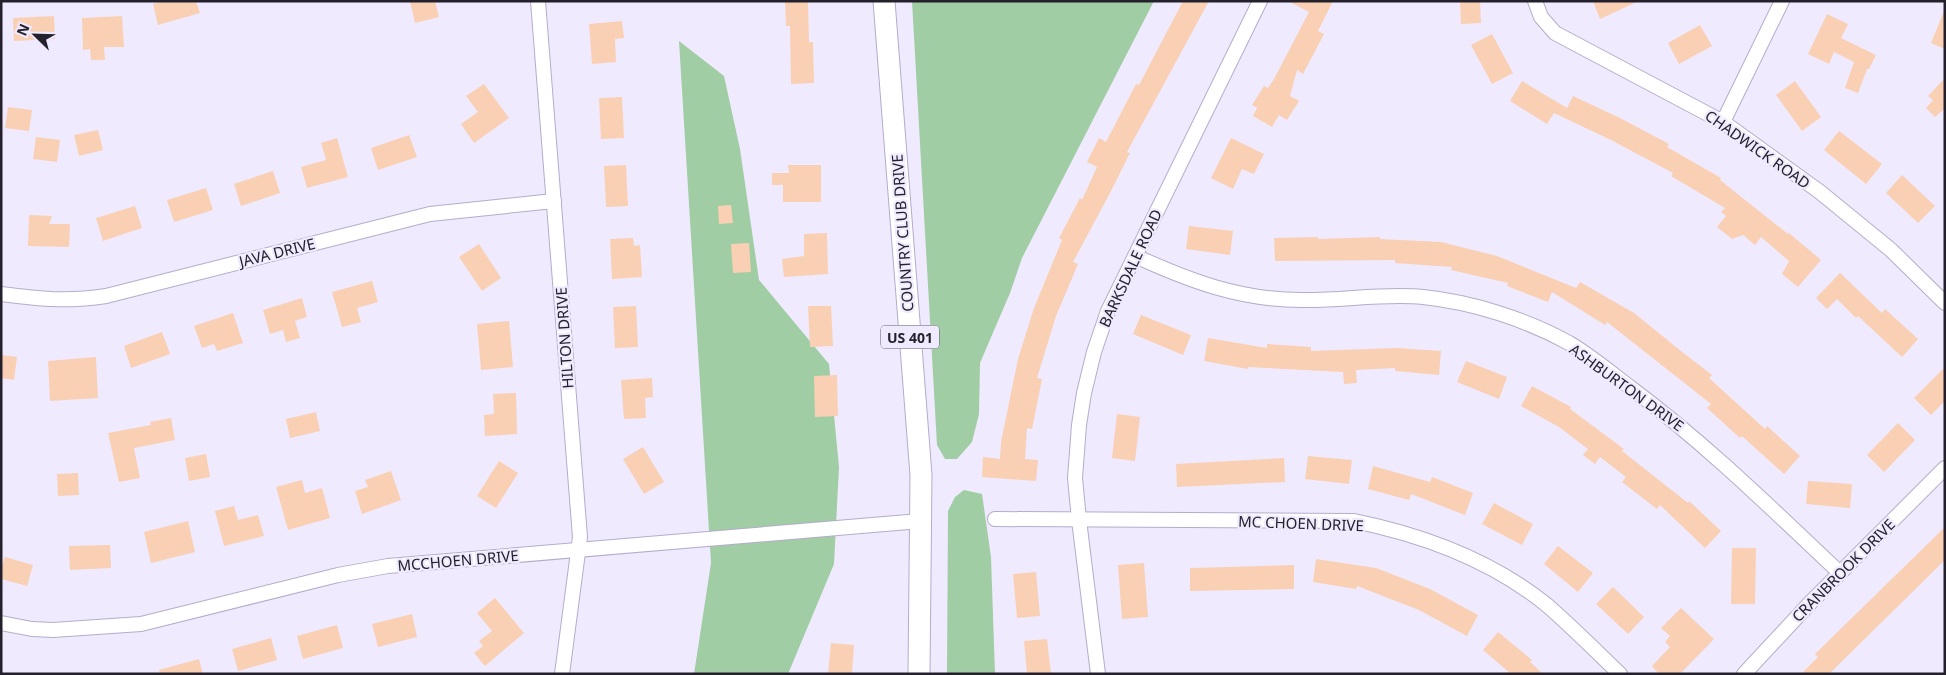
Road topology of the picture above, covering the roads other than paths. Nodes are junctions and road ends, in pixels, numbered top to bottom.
1 (538, 1) edge
2 (884, 1) edge
3 (1260, 1) edge
4 (1535, 1) edge
5 (1782, 1) edge
6 (1723, 122) junction
7 (554, 201) junction
8 (1135, 256) junction
9 (1, 294) edge
10 (1945, 303) edge
11 (1945, 468) edge
12 (995, 519) dead end
13 (1078, 520) junction
14 (920, 522) junction
15 (578, 550) junction
16 (1840, 573) junction
17 (1, 623) edge
18 (562, 674) edge
19 (919, 674) edge
20 (1098, 674) edge
21 (1620, 674) edge
22 (1744, 674) edge

1 - 7 street, HILTON DRIVE
2 - 14 main road, COUNTRY CLUB DRIVE / US 401
3 - 8 street, BARKSDALE ROAD
4 - 6 street, CHADWICK ROAD
5 - 6 street
6 - 10 street, CHADWICK ROAD
7 - 9 street, JAVA DRIVE
7 - 15 street, HILTON DRIVE
8 - 13 street, BARKSDALE ROAD
8 - 16 street, ASHBURTON DRIVE
11 - 16 street, CRANBROOK DRIVE
12 - 13 street, MC CHOEN DRIVE
13 - 20 street, BARKSDALE ROAD
13 - 21 street, MC CHOEN DRIVE
14 - 15 street, MCCHOEN DRIVE
14 - 19 main road, COUNTRY CLUB DRIVE / US 401
15 - 17 street, MCCHOEN DRIVE
15 - 18 street, HILTON DRIVE
16 - 22 street, CRANBROOK DRIVE

